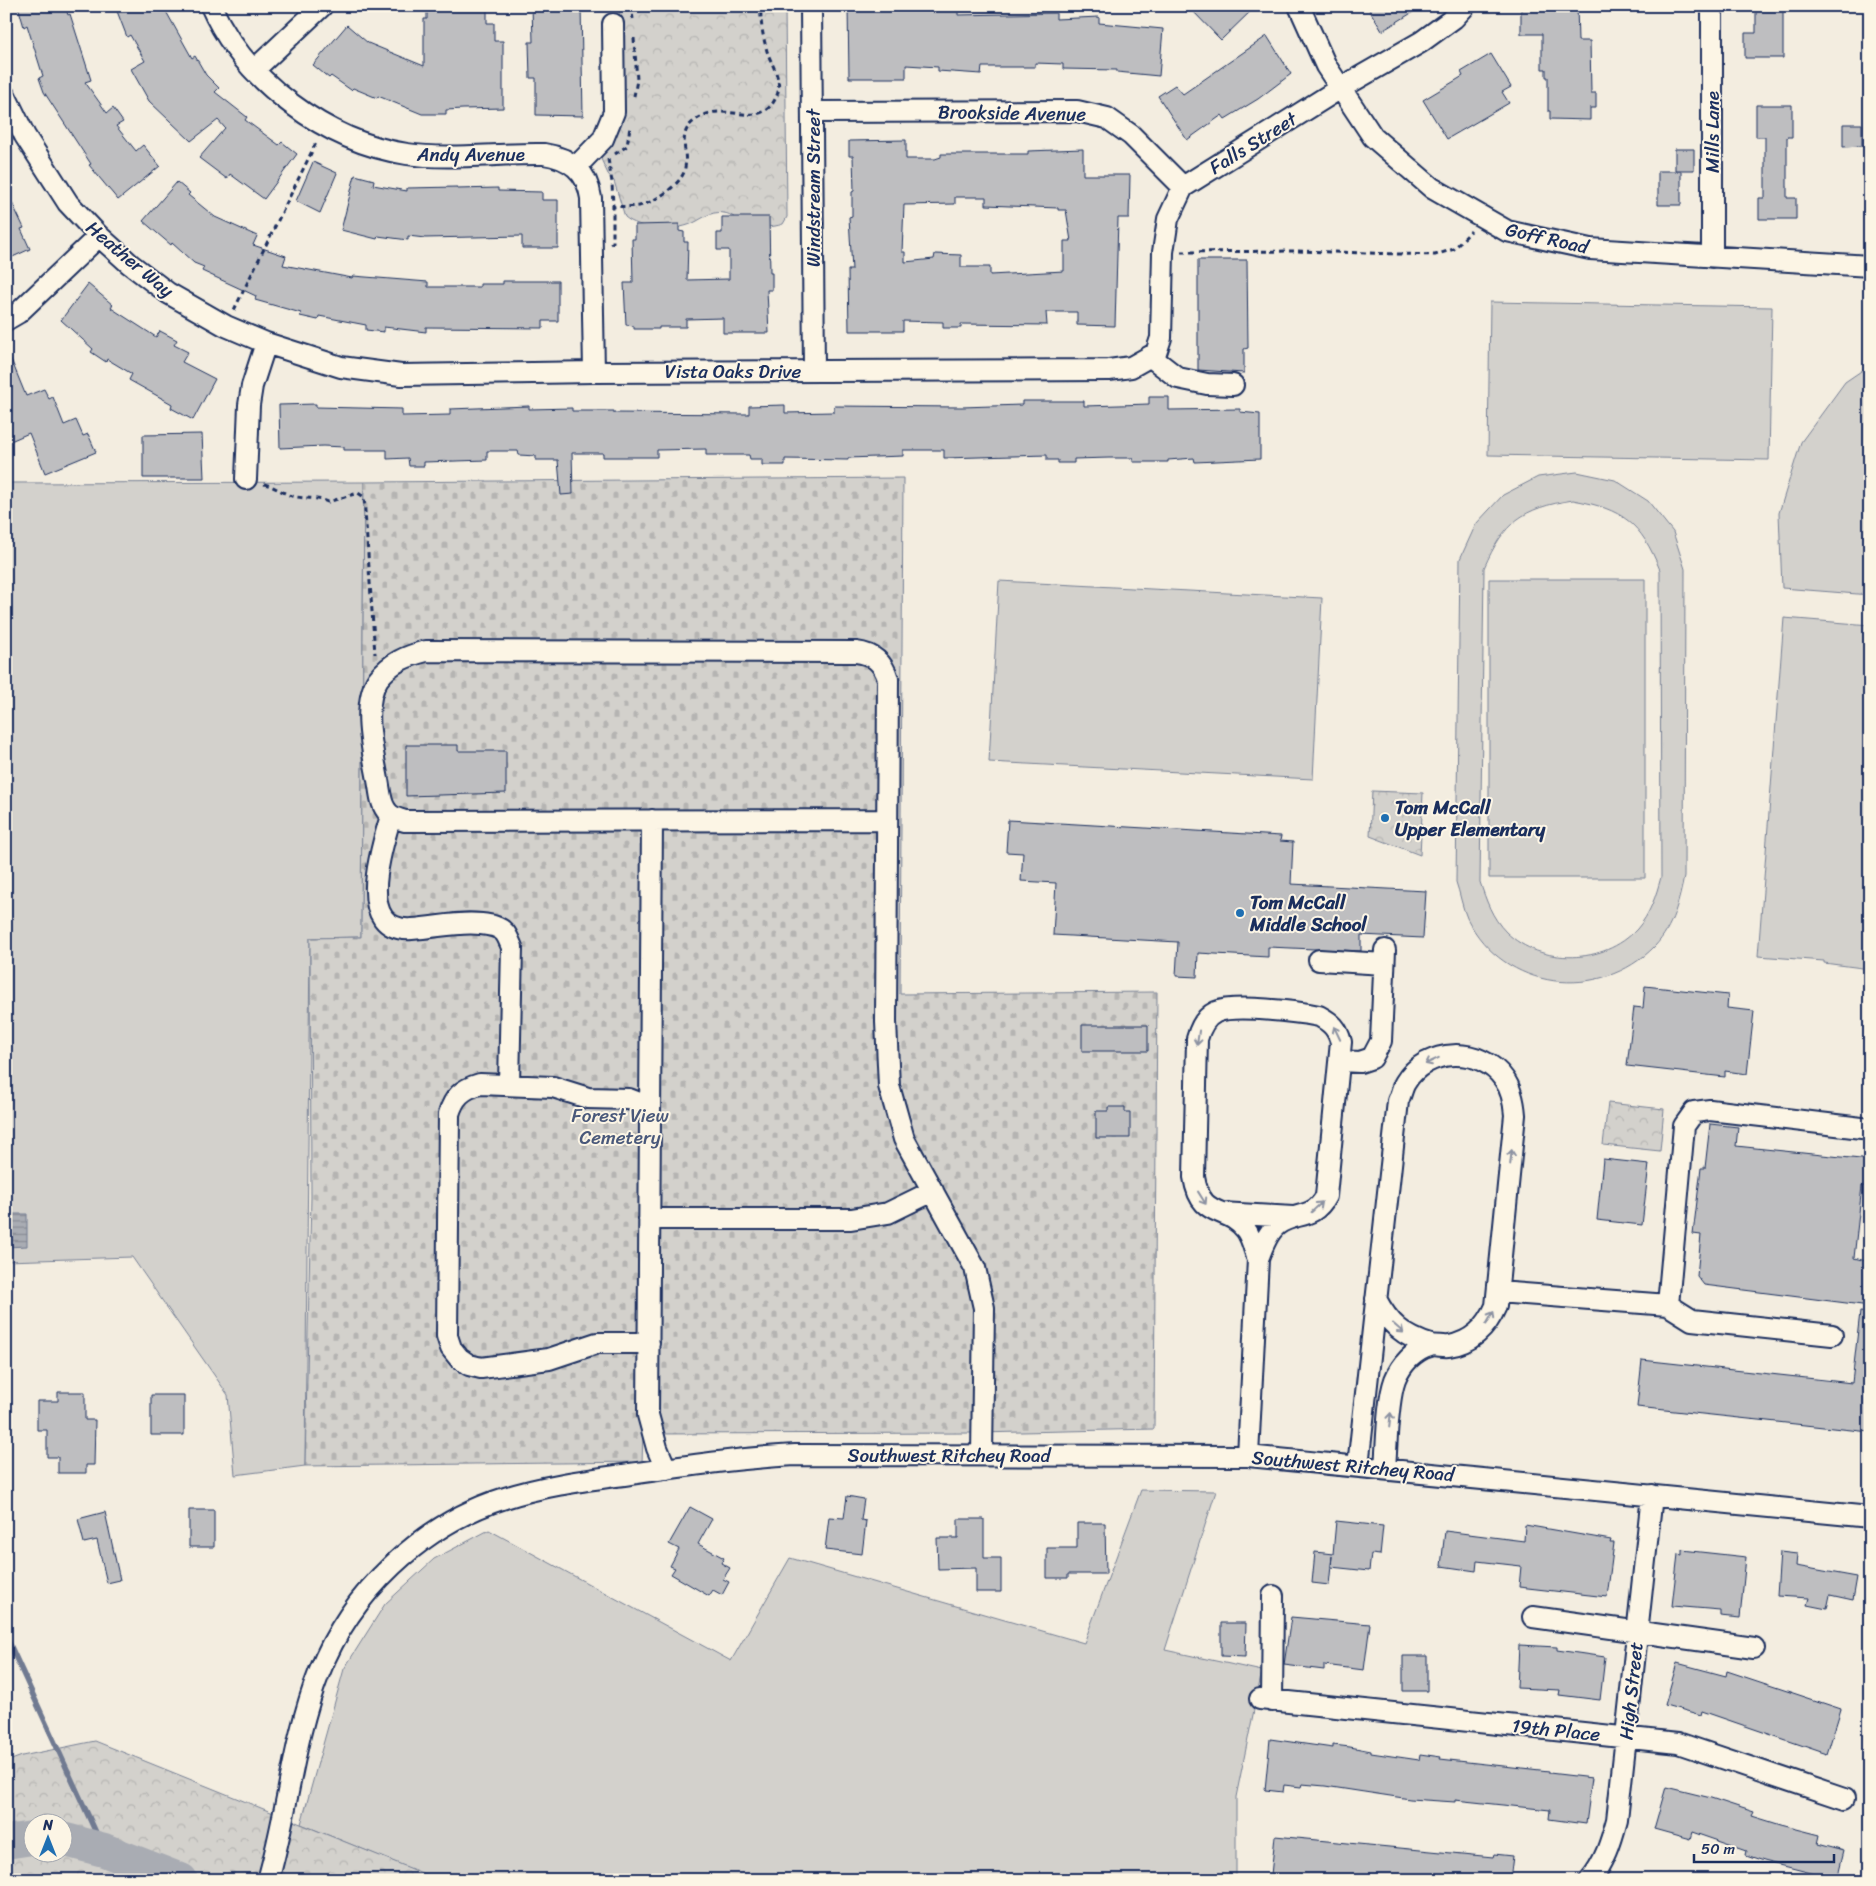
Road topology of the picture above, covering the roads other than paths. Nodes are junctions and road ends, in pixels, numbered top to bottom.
1 (211, 6) edge
2 (322, 6) edge
3 (811, 6) edge
4 (1299, 6) edge
5 (1465, 6) edge
6 (1712, 6) edge
7 (613, 24) dead end
8 (254, 70) junction
9 (1339, 89) junction
10 (6, 97) edge
11 (812, 112) junction
12 (576, 167) junction
13 (1184, 187) junction
14 (99, 236) junction
15 (1712, 257) junction
16 (1870, 266) edge
17 (6, 320) edge
18 (266, 343) junction
19 (1154, 355) junction
20 (308, 357) joint
21 (814, 371) junction
22 (594, 372) junction
23 (1233, 385) dead end
24 (246, 479) road end
25 (391, 816) junction
26 (652, 820) junction
27 (887, 820) junction
28 (1318, 960) dead end
29 (1340, 1061) junction
30 (509, 1084) junction
31 (650, 1111) junction
32 (1870, 1130) edge
33 (933, 1191) junction
34 (1220, 1213) junction
35 (1296, 1217) junction
36 (649, 1219) junction
37 (1258, 1259) junction
38 (1498, 1292) junction
39 (1376, 1298) junction
40 (1668, 1305) junction
41 (1832, 1335) dead end
42 (648, 1343) junction
43 (1431, 1345) junction
44 (982, 1455) junction
45 (1248, 1456) junction
46 (1358, 1466) junction
47 (1384, 1468) junction
48 (666, 1469) junction
49 (1652, 1495) junction
50 (1870, 1517) edge
51 (1273, 1596) dead end
52 (1533, 1617) dead end
53 (1638, 1630) junction
54 (1754, 1648) dead end
55 (1626, 1737) junction
56 (1844, 1799) dead end
57 (268, 1880) edge
58 (1590, 1880) edge

1 - 8 street, Andy Avenue
2 - 8 street
3 - 11 street, Windstream Street
4 - 9 street, Goff Road
5 - 9 street, Falls Street
6 - 15 street, Mills Lane
7 - 12 street
8 - 12 street, Andy Avenue
9 - 13 street, Falls Street
9 - 15 street, Goff Road
10 - 14 street, Heather Way
11 - 13 street, Brookside Avenue
11 - 21 street, Windstream Street
12 - 22 street, Andy Avenue
13 - 19 street
14 - 17 street
14 - 18 street, Heather Way
15 - 16 street, Goff Road
18 - 20 street, Heather Way
18 - 24 street
19 - 21 street, Vista Oaks Drive
19 - 23 street
20 - 22 street, Vista Oaks Drive
21 - 22 street, Vista Oaks Drive
25 - 26 street
25 - 27 street
25 - 30 street
26 - 27 street
26 - 31 street
27 - 33 street
28 - 29 street
29 -> 34 street
35 -> 29 street
30 - 31 street
30 - 42 street
31 - 36 street
32 - 40 street
33 - 36 street
33 - 44 street
34 - 35 street
34 - 37 street
35 - 37 street
36 - 42 street
37 - 45 street
38 -> 39 street
38 - 40 street
43 -> 38 street
39 -> 43 street
39 - 46 street
40 - 41 street
42 - 48 street
47 -> 43 street
44 - 45 street, Southwest Ritchey Road
44 - 48 street, Southwest Ritchey Road
45 - 46 street, Southwest Ritchey Road
46 - 47 street, Southwest Ritchey Road
47 - 49 street, Southwest Ritchey Road
48 - 57 street, Southwest Ritchey Road
49 - 50 street, Southwest Ritchey Road
49 - 53 street, High Street
51 - 55 street, 19th Place
52 - 53 street
53 - 54 street
53 - 55 street, High Street
55 - 56 street, 19th Place
55 - 58 street, High Street

